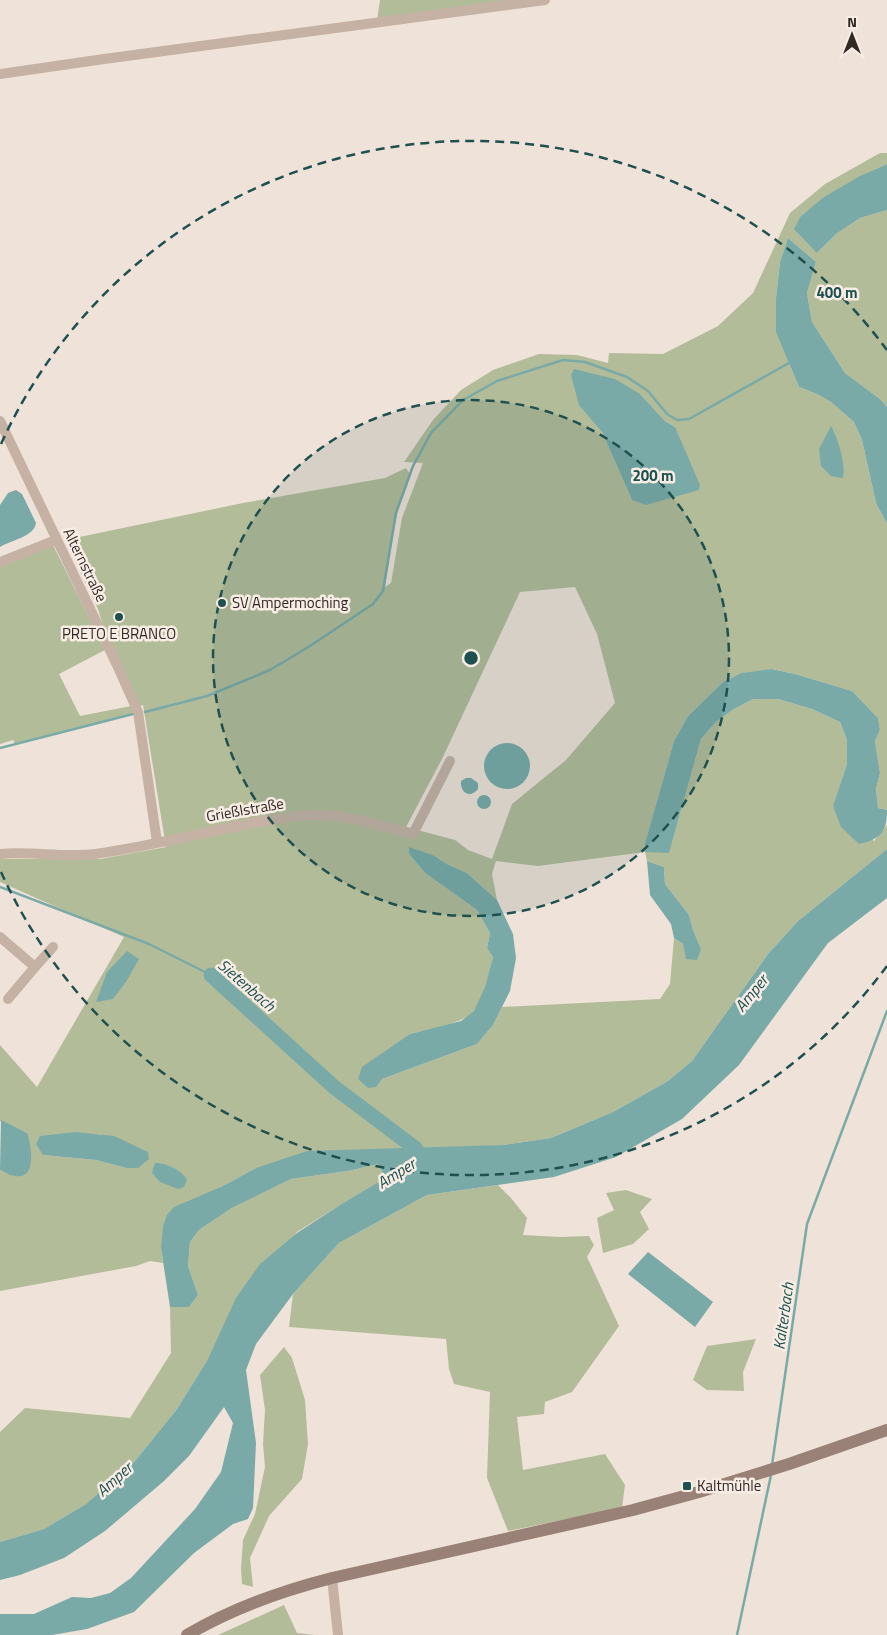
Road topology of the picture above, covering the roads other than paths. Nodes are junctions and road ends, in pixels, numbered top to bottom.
1 (545, 0) edge
2 (0, 74) edge
3 (0, 421) edge
4 (56, 540) junction
5 (0, 562) edge
6 (450, 761) dead end
7 (157, 842) junction
8 (0, 854) edge
9 (0, 937) edge
10 (53, 947) dead end
11 (35, 967) junction
12 (8, 999) dead end
13 (887, 1430) edge
14 (332, 1578) junction
15 (187, 1635) edge
16 (338, 1635) edge

1 - 2 street
3 - 4 street, Alternstraße
4 - 5 street
4 - 7 street, Alternstraße
6 - 7 street, Grießlstraße
7 - 8 street, Grießlstraße
9 - 11 street
10 - 11 street
11 - 12 street
13 - 14 main road
14 - 15 main road
14 - 16 street

